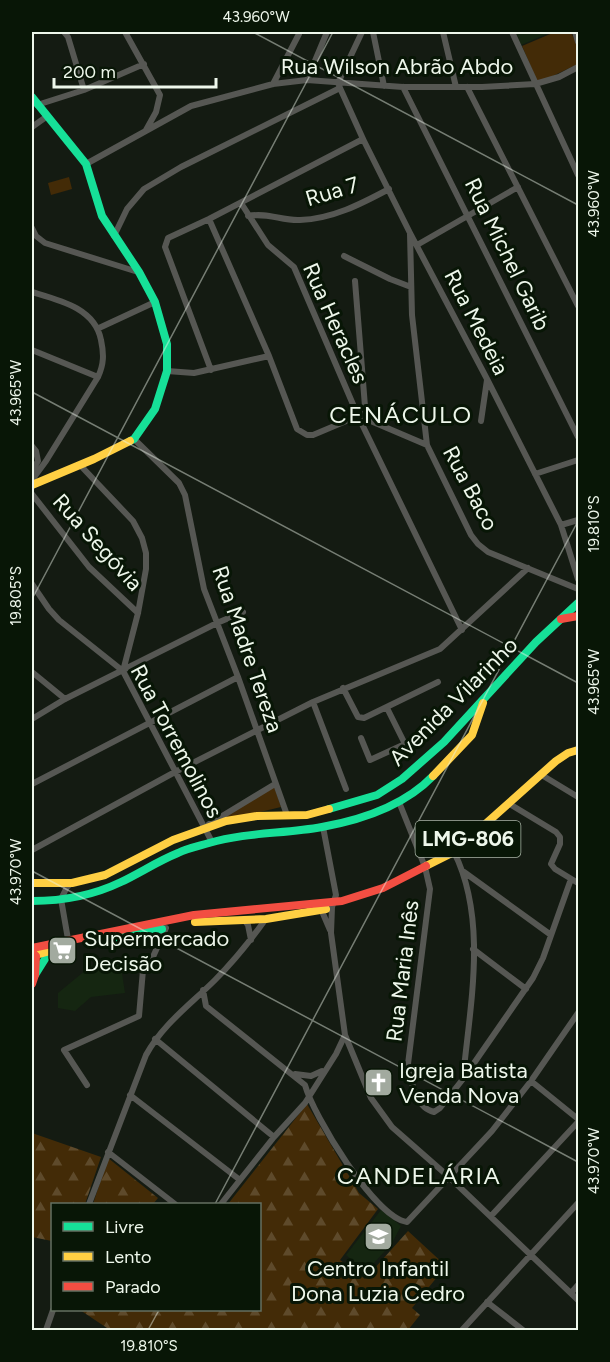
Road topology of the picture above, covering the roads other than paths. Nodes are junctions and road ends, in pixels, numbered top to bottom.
1 (64, 32) edge
2 (125, 32) edge
3 (327, 32) edge
4 (362, 32) edge
5 (373, 32) edge
6 (443, 32) edge
7 (512, 32) edge
8 (575, 32) edge
9 (299, 34) dead end
10 (579, 42) edge
11 (144, 64) junction
12 (579, 68) edge
13 (307, 80) junction
14 (273, 84) junction
15 (535, 84) junction
16 (339, 86) junction
17 (384, 86) junction
18 (404, 87) junction
19 (456, 87) junction
20 (467, 87) junction
21 (84, 90) junction
22 (32, 98) edge
23 (38, 105) junction
24 (46, 117) junction
25 (32, 127) edge
26 (146, 131) junction
27 (363, 139) junction
28 (86, 164) junction
29 (579, 175) edge
30 (518, 187) junction
31 (389, 189) junction
32 (241, 203) junction
33 (469, 215) junction
34 (248, 216) junction
35 (209, 219) junction
36 (32, 228) edge
37 (410, 233) junction
38 (114, 236) junction
39 (417, 245) junction
40 (345, 256) dead end
41 (139, 272) junction
42 (355, 280) dead end
43 (411, 287) junction
44 (32, 292) edge
45 (155, 302) junction
46 (579, 306) edge
47 (99, 328) junction
48 (32, 350) edge
49 (268, 356) junction
50 (211, 370) junction
51 (167, 371) junction
52 (98, 377) junction
53 (487, 379) junction
54 (358, 416) junction
55 (364, 421) junction
56 (481, 422) dead end
57 (579, 437) edge
58 (134, 439) junction
59 (428, 445) junction
60 (32, 446) edge
61 (579, 460) edge
62 (38, 461) junction
63 (46, 461) junction
64 (80, 465) junction
65 (32, 471) edge
66 (535, 474) junction
67 (32, 480) edge
68 (32, 485) edge
69 (32, 494) edge
70 (579, 520) edge
71 (561, 525) junction
72 (528, 568) junction
73 (579, 579) edge
74 (32, 584) edge
75 (579, 589) edge
76 (579, 603) edge
77 (243, 612) dead end
78 (138, 614) junction
79 (579, 616) edge
80 (561, 619) junction
81 (217, 623) junction
82 (462, 630) junction
83 (123, 670) junction
84 (32, 672) edge
85 (238, 677) junction
86 (438, 682) dead end
87 (344, 688) junction
88 (486, 696) junction
89 (65, 699) junction
90 (313, 702) junction
91 (387, 708) junction
92 (32, 719) edge
93 (148, 723) junction
94 (438, 723) dead end
95 (257, 731) junction
96 (361, 738) dead end
97 (405, 744) junction
98 (579, 750) edge
99 (175, 772) junction
100 (540, 774) junction
101 (32, 784) edge
102 (275, 784) junction
103 (346, 789) dead end
104 (579, 797) edge
105 (399, 802) junction
106 (508, 803) junction
107 (288, 815) junction
108 (307, 815) junction
109 (323, 827) junction
110 (204, 828) junction
111 (264, 834) junction
112 (212, 842) junction
113 (32, 850) edge
114 (454, 852) junction
115 (425, 867) junction
116 (464, 872) junction
117 (571, 879) junction
118 (32, 883) edge
119 (72, 883) junction
120 (579, 883) edge
121 (61, 899) junction
122 (32, 901) edge
123 (336, 903) junction
124 (292, 905) junction
125 (320, 907) junction
126 (266, 919) junction
127 (243, 920) junction
128 (166, 928) junction
129 (331, 933) junction
130 (551, 935) junction
131 (251, 940) junction
132 (68, 943) junction
133 (473, 949) junction
134 (50, 951) junction
135 (33, 953) edge
136 (33, 979) edge
137 (526, 988) junction
138 (203, 990) junction
139 (579, 1013) edge
140 (345, 1035) junction
141 (155, 1039) junction
142 (324, 1071) junction
143 (291, 1073) junction
144 (463, 1079) junction
145 (531, 1081) junction
146 (87, 1085) dead end
147 (130, 1095) junction
148 (308, 1096) junction
149 (579, 1121) edge
150 (274, 1137) junction
151 (108, 1152) junction
152 (449, 1177) junction
153 (240, 1180) junction
154 (89, 1203) edge
155 (174, 1203) edge
156 (221, 1203) edge
157 (579, 1203) edge
158 (490, 1216) junction
159 (531, 1255) junction
160 (579, 1285) edge
161 (571, 1293) junction
162 (579, 1300) edge
163 (488, 1302) junction
164 (52, 1311) edge
165 (45, 1330) edge
166 (462, 1330) edge
167 (523, 1330) edge

1 - 21 street
2 - 11 street
3 - 13 street
4 - 16 street
5 - 17 street
6 - 19 street
7 - 15 street
8 - 10 street
9 - 14 street
11 - 21 street
11 - 26 street
12 - 15 street, Rua Wilson Abrão Abdo
13 - 14 street, Rua Wilson Abrão Abdo
13 - 16 street, Rua Wilson Abrão Abdo
14 - 26 street, Rua Wilson Abrão Abdo
15 - 20 street, Rua Wilson Abrão Abdo
15 - 29 street
16 - 17 street, Rua Wilson Abrão Abdo
16 - 27 street, Rua Medeia
16 - 38 street
17 - 18 street, Rua Wilson Abrão Abdo
18 - 19 street, Rua Wilson Abrão Abdo
18 - 33 street, Rua Michel Garib
19 - 20 street, Rua Wilson Abrão Abdo
20 - 30 street
21 - 23 street
22 - 23 main road
23 - 24 main road
24 - 25 street
24 - 28 main road
26 - 28 street, Rua Wilson Abrão Abdo
27 - 31 street, Rua Medeia
27 - 32 street
28 - 38 main road
30 - 33 street
30 - 46 street
31 - 34 street, Rua 7
31 - 37 street, Rua Medeia
32 - 34 street, Rua Heracles
32 - 35 street
33 - 39 street
33 - 57 street, Rua Michel Garib
34 - 54 street, Rua Heracles
35 - 49 street
35 - 50 street
36 - 41 street
37 - 39 street, Rua Medeia
37 - 43 street, Rua Baco
38 - 41 main road
39 - 53 street, Rua Medeia
40 - 43 street
41 - 45 main road
42 - 55 street
43 - 59 street, Rua Baco
44 - 47 street
45 - 47 street
45 - 51 main road
47 - 52 street
48 - 52 street
49 - 50 street
49 - 54 street
50 - 51 street
51 - 58 main road
52 - 63 street
53 - 56 street
53 - 66 street, Rua Medeia
54 - 55 street, Rua Heracles
55 - 59 street
55 - 82 street, Rua Heracles
58 - 64 main road
58 - 81 street, Rua Madre Tereza
59 - 72 street, Rua Baco
60 - 62 street
61 - 66 street
62 - 63 street
62 - 65 street
63 - 67 street
64 - 68 main road
64 - 78 street
66 - 71 street, Rua Medeia
69 - 78 street, Rua Segóvia
70 - 71 street
71 - 73 street, Rua Medeia
72 - 75 street, Rua Baco
72 - 82 street
74 - 83 street, Rua Torremolinos
76 - 80 main road, Avenida Vilarinho
77 - 81 street
78 - 83 street
79 - 80 main road
80 - 88 main road, Avenida Vilarinho
81 - 83 street
81 - 85 street, Rua Madre Tereza
82 - 87 street
83 - 89 street
83 - 93 street, Rua Torremolinos
84 - 89 street
85 - 93 street
85 - 95 street, Rua Madre Tereza
86 - 91 street
87 - 90 street
87 - 91 street
88 - 105 main road, Avenida Vilarinho
88 - 108 main road, Avenida Vilarinho
89 - 92 street
90 - 95 street
90 - 103 street
91 - 97 street
93 - 99 street, Rua Torremolinos
93 - 101 street
94 - 97 street
95 - 99 street
95 - 102 street, Rua Madre Tereza
96 - 97 street
98 - 100 main road, LMG-806
99 - 110 street, Rua Torremolinos
99 - 113 street
100 - 104 street
100 - 106 main road, LMG-806
102 - 107 street, Rua Madre Tereza
102 - 110 street
105 - 109 main road, Avenida Vilarinho
105 - 115 street, Rua Maria Inês
106 - 114 main road, LMG-806
106 - 117 street
107 - 108 main road, Avenida Vilarinho
107 - 110 main road, Avenida Vilarinho
107 - 111 main road
108 - 109 main road
109 - 111 main road, Avenida Vilarinho
109 - 123 street
110 - 112 street, Rua Torremolinos
110 - 119 main road, Avenida Vilarinho
111 - 112 main road, Avenida Vilarinho
112 - 121 main road, Avenida Vilarinho
114 - 115 main road, LMG-806
114 - 116 street
115 - 123 main road, LMG-806
115 - 144 street, Rua Maria Inês
116 - 130 street
116 - 133 street
117 - 120 street
117 - 130 street
118 - 119 main road, Avenida Vilarinho
119 - 121 street
121 - 122 main road, Avenida Vilarinho
121 - 132 street
123 - 125 main road, LMG-806
123 - 129 street
124 - 125 main road, LMG-806
124 - 126 street
124 - 132 main road, LMG-806
125 - 126 main road, LMG-806
125 - 129 street
126 - 127 main road, LMG-806
126 - 131 street
127 - 128 main road, LMG-806
127 - 131 street
128 - 132 main road, LMG-806
128 - 146 street
129 - 140 street
130 - 137 street
131 - 138 street
132 - 134 main road, LMG-806
132 - 135 main road, LMG-806
133 - 137 street
133 - 144 street
134 - 135 main road, LMG-806
134 - 136 main road
135 - 136 main road
137 - 144 street
138 - 141 street
138 - 143 street
139 - 145 street
140 - 142 street
140 - 152 street
141 - 147 street
141 - 150 street
142 - 143 street
142 - 148 street
143 - 148 street
145 - 149 street
145 - 152 street
147 - 151 street
147 - 153 street
148 - 150 street
148 - 152 street
149 - 158 street
150 - 153 street
151 - 154 street
151 - 155 street
152 - 158 street
153 - 156 street
157 - 159 street
158 - 159 street
159 - 161 street
159 - 163 street
160 - 161 street
161 - 162 street
163 - 166 street
163 - 167 street
164 - 165 street

